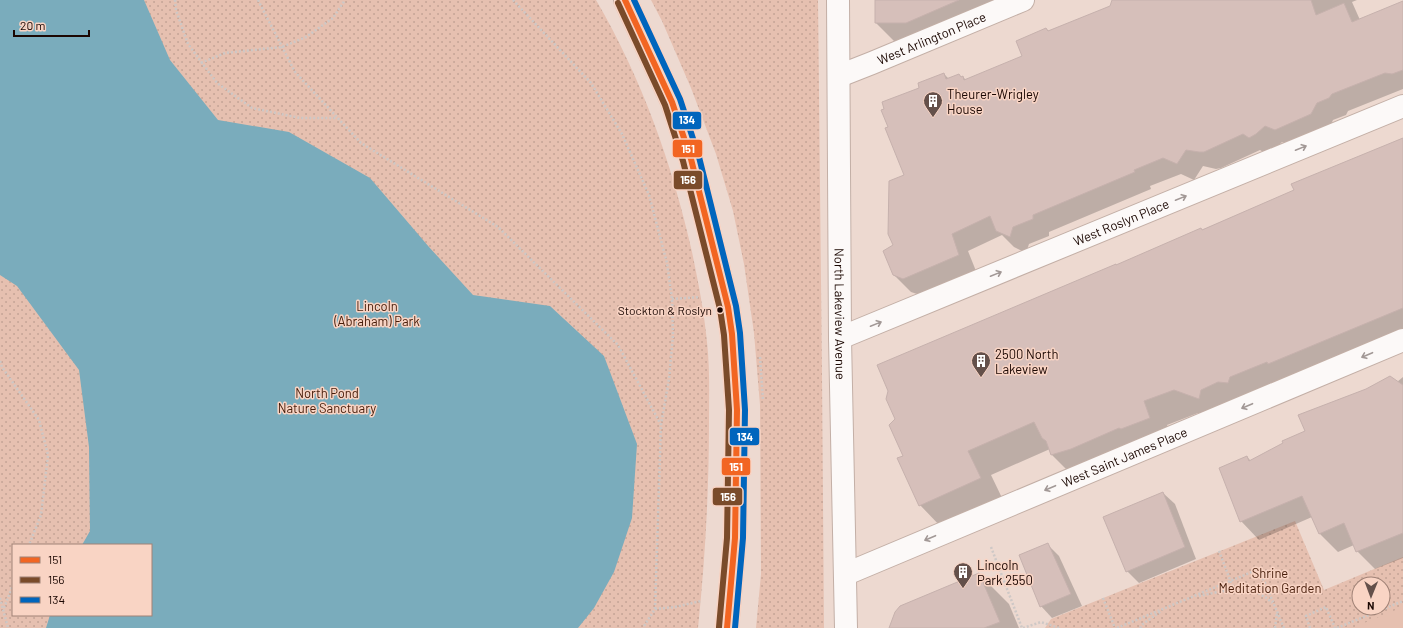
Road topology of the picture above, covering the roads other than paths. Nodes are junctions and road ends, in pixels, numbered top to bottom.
1 (625, 0) edge
2 (838, 0) edge
3 (1023, 0) edge
4 (839, 76) junction
5 (1403, 106) edge
6 (840, 338) junction
7 (1403, 340) edge
8 (846, 574) junction
9 (727, 628) edge
10 (846, 628) edge

1 - 9 street
2 - 4 street, North Lakeview Avenue
3 - 4 street, West Arlington Place
4 - 6 street, North Lakeview Avenue
6 -> 5 street, West Roslyn Place
6 - 8 street, North Lakeview Avenue
7 -> 8 street, West Saint James Place
8 - 10 street, North Lakeview Avenue

